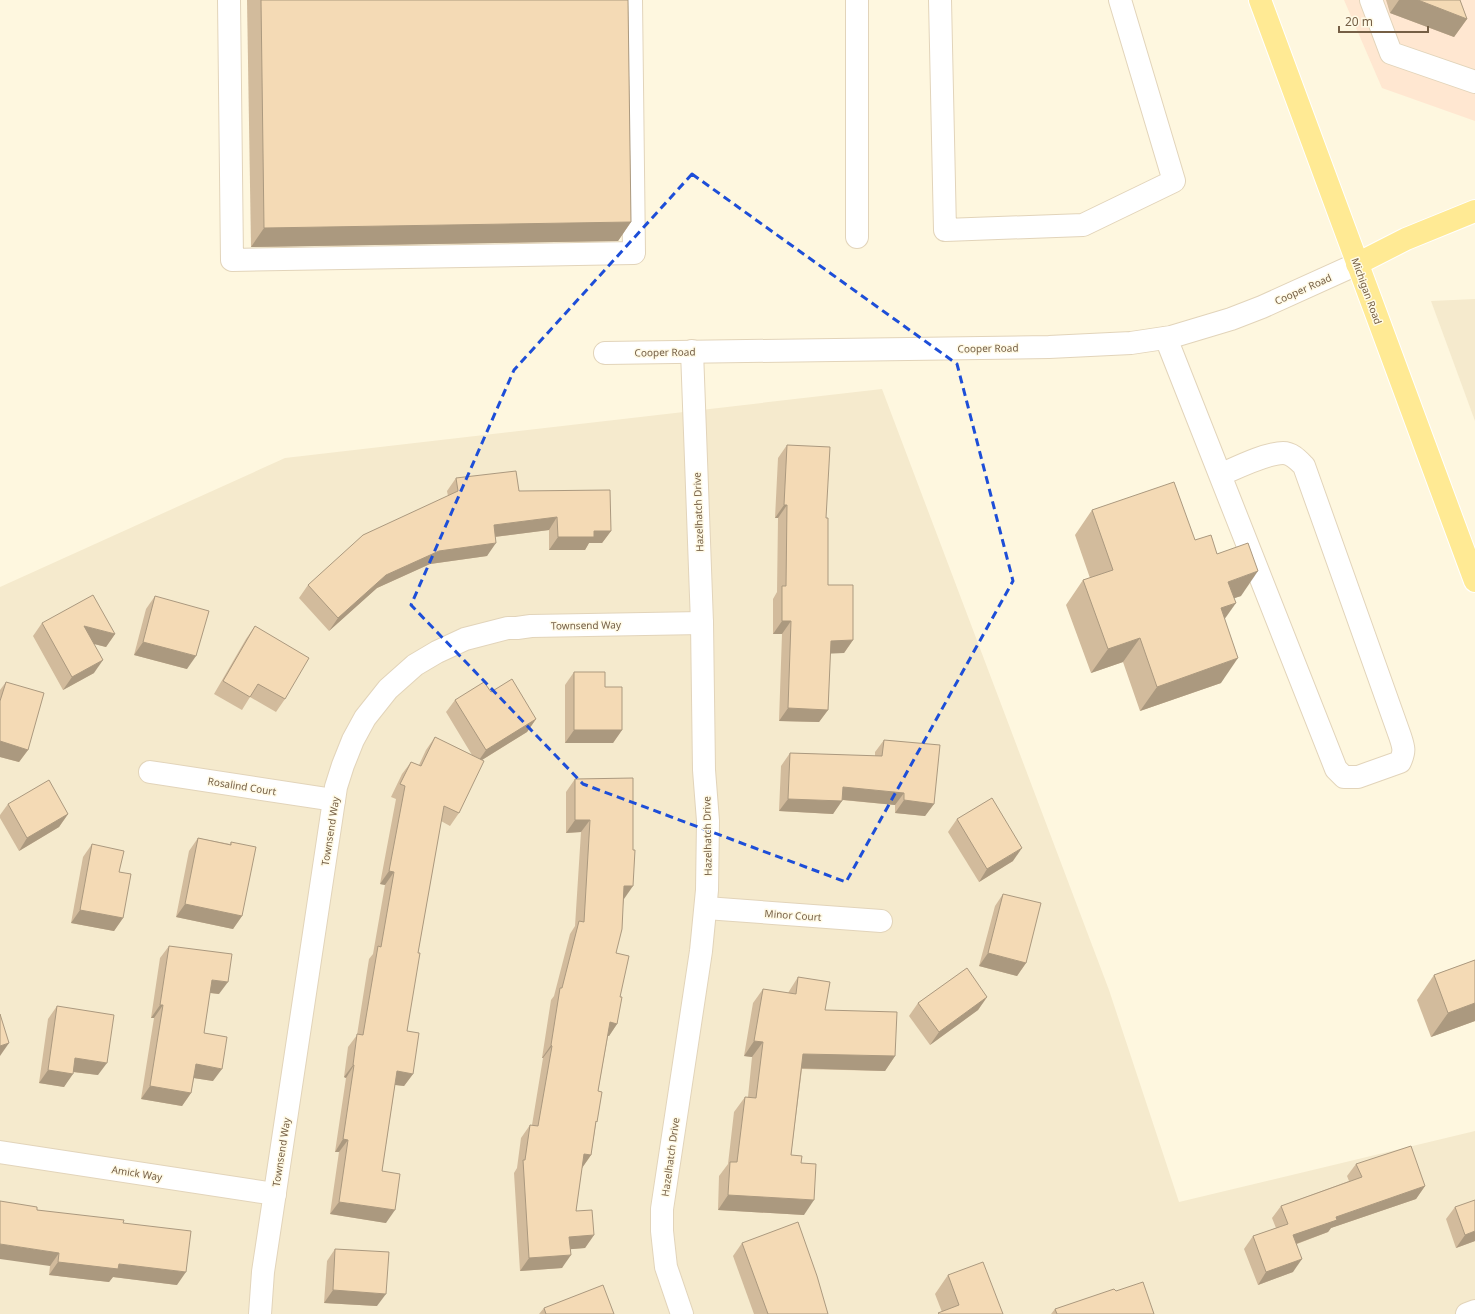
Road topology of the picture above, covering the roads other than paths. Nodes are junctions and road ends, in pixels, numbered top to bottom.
1 (229, 0) edge
2 (631, 0) edge
3 (857, 0) edge
4 (940, 0) edge
5 (1120, 0) edge
6 (1260, 0) edge
7 (1371, 0) edge
8 (1475, 82) edge
9 (1475, 211) edge
10 (857, 237) dead end
11 (1357, 264) junction
12 (1166, 338) junction
13 (692, 351) junction
14 (606, 353) dead end
15 (1220, 474) junction
16 (1475, 581) edge
17 (702, 623) junction
18 (150, 772) dead end
19 (334, 800) junction
20 (706, 908) junction
21 (881, 921) dead end
22 (0, 1152) edge
23 (275, 1194) junction
24 (1475, 1311) edge
25 (260, 1314) edge
26 (682, 1314) edge
27 (1467, 1314) edge

1 - 2 street
3 - 10 street
4 - 5 street
6 - 11 main road, Michigan Road
7 - 8 street
9 - 11 main road
11 - 12 street, Cooper Road
11 - 16 main road, Michigan Road
12 - 13 street, Cooper Road
12 - 15 street
13 - 14 street, Cooper Road
13 - 17 street, Hazelhatch Drive
15 - 15 street
17 - 19 street, Townsend Way
17 - 20 street, Hazelhatch Drive
18 - 19 street, Rosalind Court
19 - 23 street, Townsend Way
20 - 21 street, Minor Court
20 - 26 street, Hazelhatch Drive
22 - 23 street, Amick Way
23 - 25 street, Townsend Way
24 - 27 street

